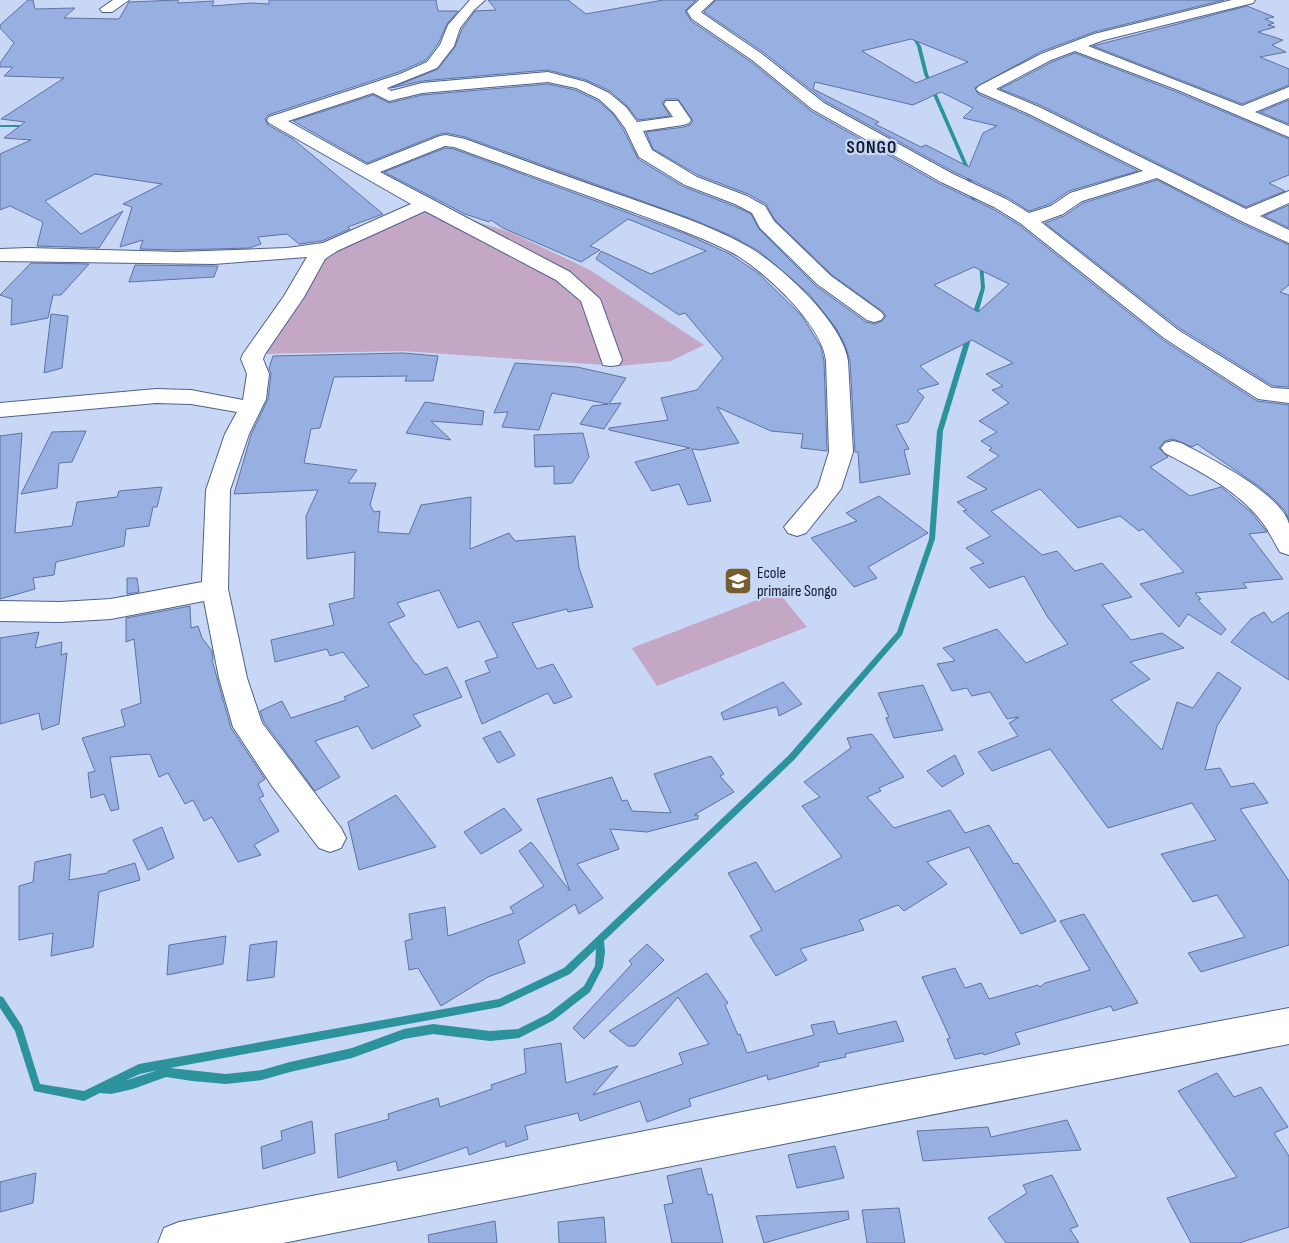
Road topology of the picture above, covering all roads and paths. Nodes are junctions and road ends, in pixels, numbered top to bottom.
1 (122, 0) edge
2 (1248, 0) edge
3 (706, 1) edge
4 (467, 2) edge
5 (107, 9) dead end
6 (1075, 46) junction
7 (375, 87) junction
8 (1289, 92) edge
9 (672, 104) dead end
10 (1241, 112) junction
11 (633, 128) junction
12 (1289, 132) edge
13 (367, 171) junction
14 (1157, 172) junction
15 (1289, 196) edge
16 (425, 204) junction
17 (1245, 216) junction
18 (1026, 219) junction
19 (1289, 237) edge
20 (324, 249) junction
21 (0, 255) edge
22 (874, 316) dead end
23 (610, 360) dead end
24 (1289, 396) edge
25 (251, 408) junction
26 (0, 410) edge
27 (1173, 448) dead end
28 (798, 527) dead end
29 (1289, 546) edge
30 (215, 589) junction
31 (0, 611) edge
32 (330, 838) dead end
33 (1289, 1026) edge
34 (179, 1243) edge

1 - 5 street
2 - 6 street
3 - 18 street
4 - 7 street
6 - 10 street
6 - 14 street
7 - 11 street
7 - 13 street
8 - 10 street
9 - 11 street
10 - 12 street
11 - 22 street
13 - 16 street
13 - 28 street
14 - 17 street
14 - 18 street
15 - 17 street
16 - 20 street
16 - 23 street
17 - 19 street
18 - 24 street
20 - 21 street
20 - 25 street
25 - 26 street
25 - 30 street
27 - 29 street
30 - 31 street
30 - 32 street
33 - 34 street

